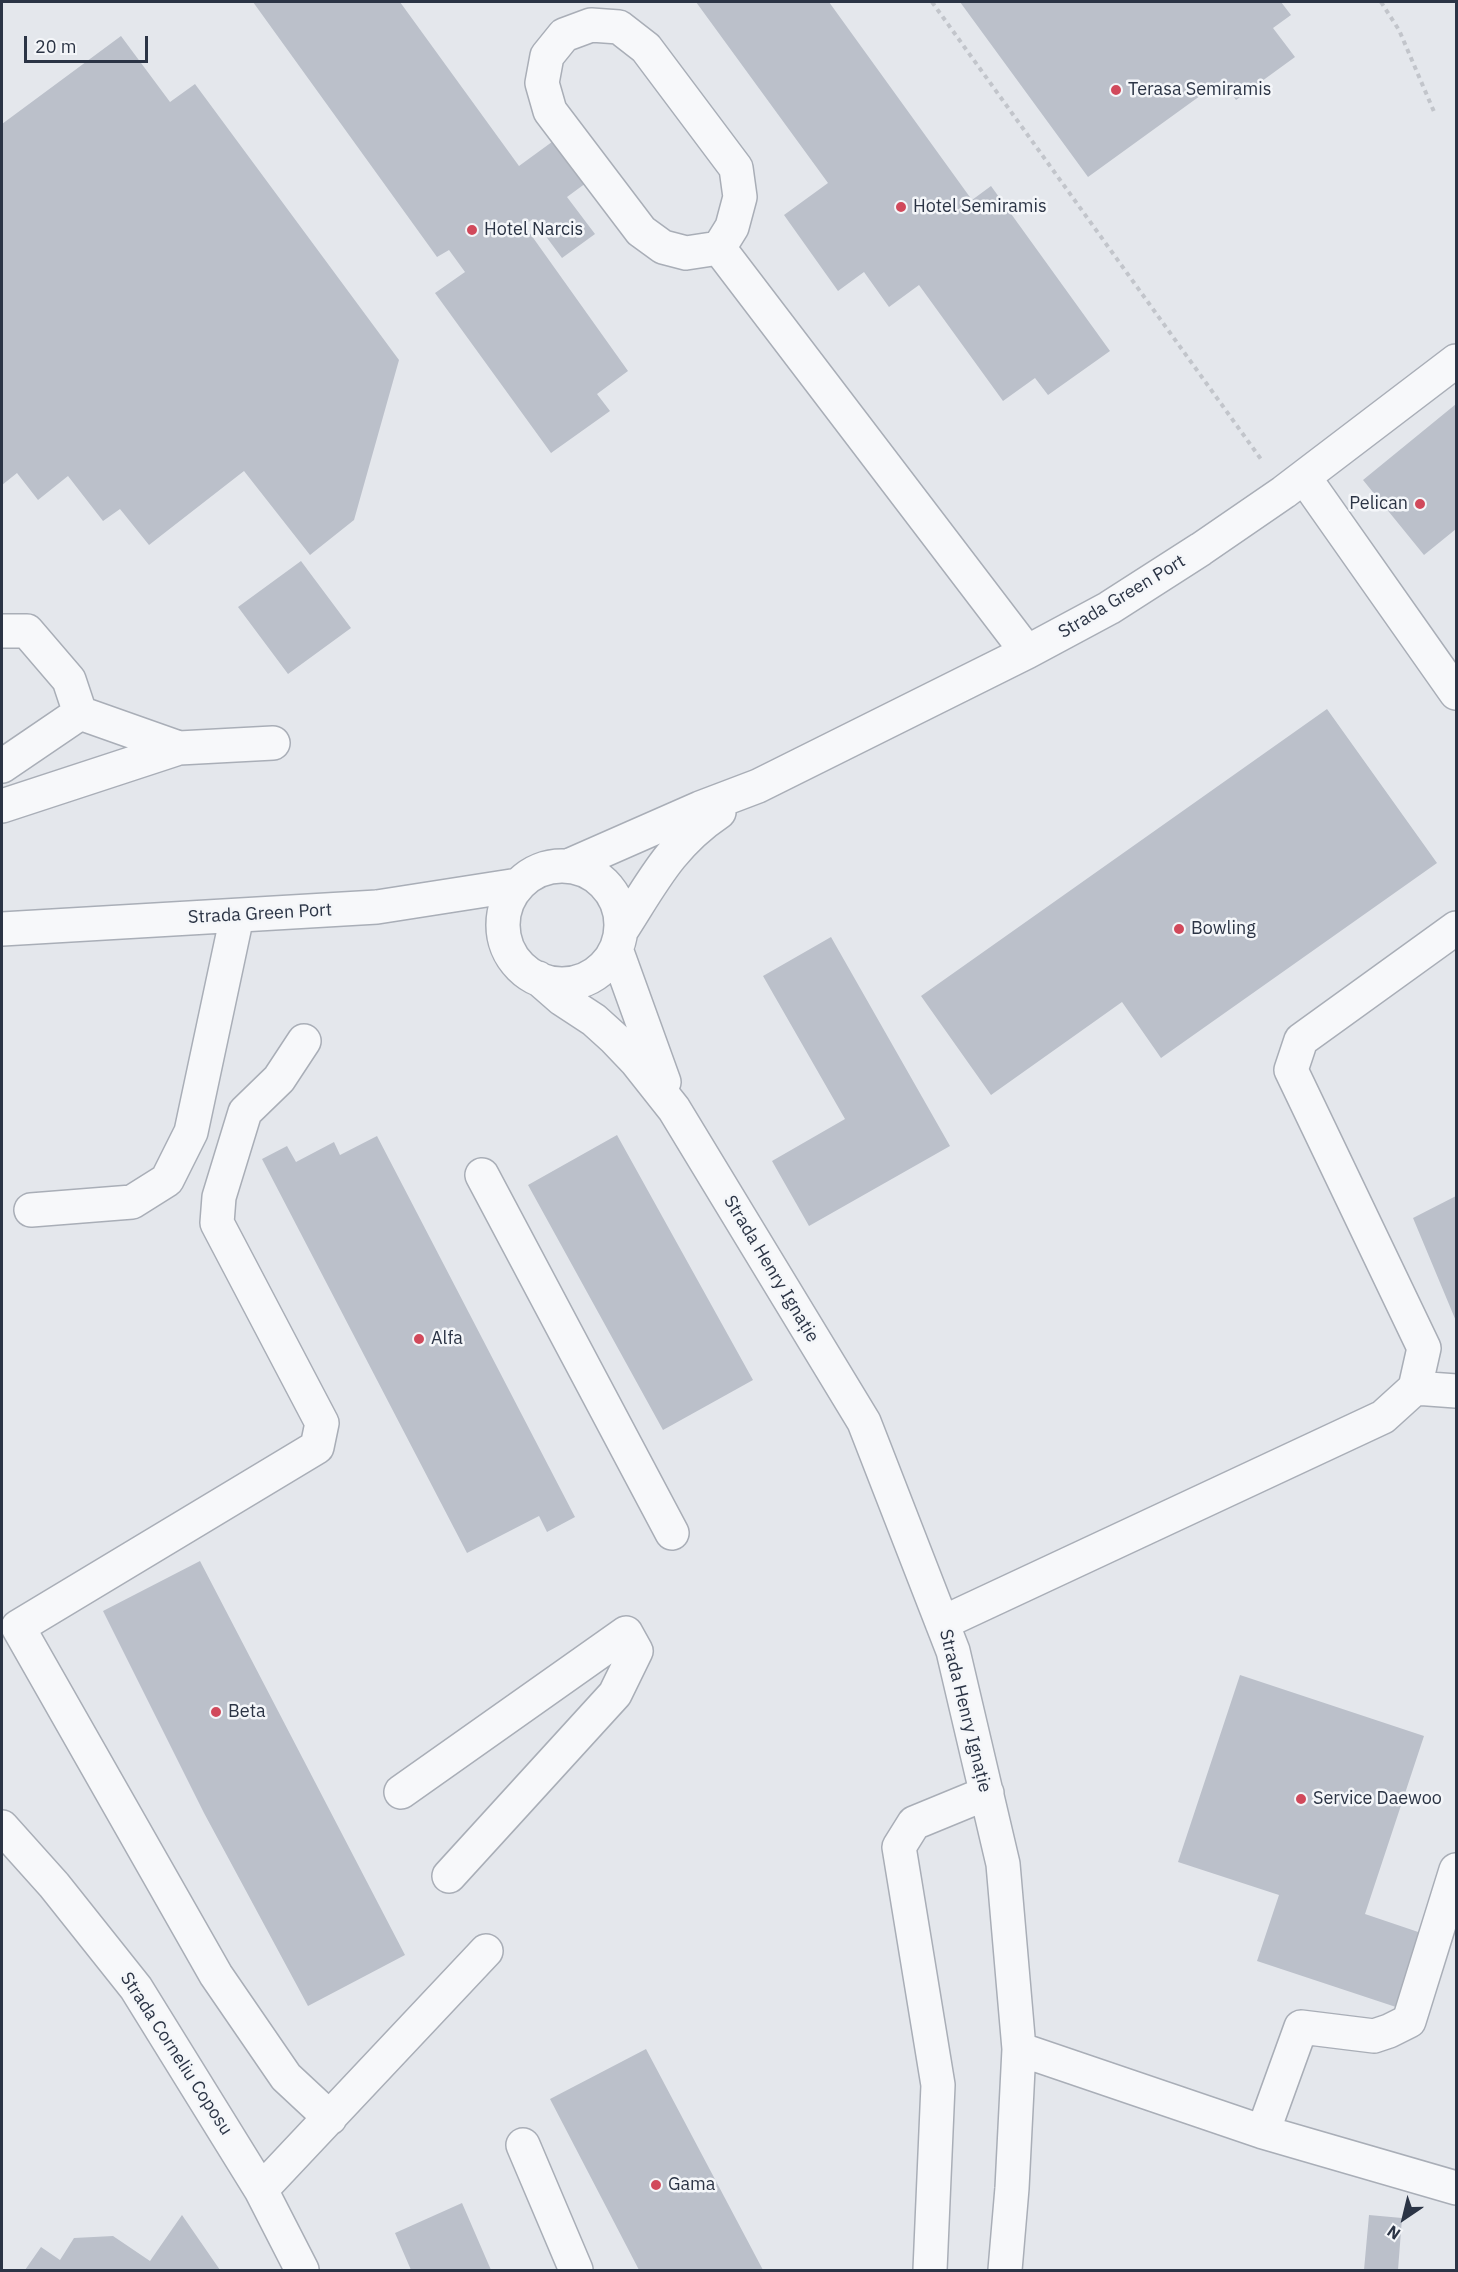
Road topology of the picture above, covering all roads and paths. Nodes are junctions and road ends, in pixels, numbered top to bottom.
1 (932, 2) edge
2 (1381, 2) edge
3 (1435, 114) dead end
4 (719, 248) junction
5 (1456, 361) edge
6 (1294, 484) junction
7 (2, 632) edge
8 (1027, 651) junction
9 (1456, 693) edge
10 (80, 713) junction
11 (273, 743) dead end
12 (179, 748) junction
13 (2, 766) edge
14 (758, 786) junction
15 (2, 806) edge
16 (568, 866) junction
17 (518, 885) junction
18 (237, 916) junction
19 (1456, 928) edge
20 (2, 929) edge
21 (619, 940) junction
22 (538, 978) junction
23 (304, 1041) dead end
24 (674, 1109) junction
25 (482, 1175) dead end
26 (31, 1209) dead end
27 (1415, 1388) junction
28 (1456, 1391) edge
29 (672, 1533) dead end
30 (942, 1623) junction
31 (401, 1792) dead end
32 (987, 1793) junction
33 (2, 1827) edge
34 (1456, 1870) edge
35 (449, 1876) dead end
36 (486, 1951) dead end
37 (1019, 2049) junction
38 (330, 2118) junction
39 (1263, 2132) junction
40 (523, 2145) dead end
41 (1456, 2188) edge
42 (261, 2190) junction
43 (302, 2271) edge
44 (576, 2271) edge
45 (930, 2271) edge
46 (1005, 2271) edge

1 - 6 path
2 - 3 path
4 - 4 street
4 - 8 street
5 - 6 street, Strada Green Port
6 - 8 street, Strada Green Port
6 - 9 street
7 - 10 street
8 - 14 street, Strada Green Port
10 - 12 street
10 - 13 street
11 - 12 street
12 - 15 street
14 - 16 street, Strada Green Port
14 - 21 street, Strada Green Port
16 - 17 street
16 - 21 street
17 - 18 street, Strada Green Port
17 - 22 street
18 - 20 street, Strada Green Port
18 - 26 street
19 - 27 street
21 - 22 street
21 - 24 street, Strada Henry Ignație
22 - 24 street, Strada Henry Ignație
23 - 38 street
24 - 30 street, Strada Henry Ignație
25 - 29 street
27 - 28 street
27 - 30 street
30 - 32 street, Strada Henry Ignație
31 - 35 street
32 - 37 street, Strada Henry Ignație
32 - 45 street
33 - 42 street, Strada Corneliu Coposu
34 - 39 street
36 - 38 street
37 - 39 street
37 - 46 street, Strada Henry Ignație
38 - 42 street
39 - 41 street
40 - 44 street
42 - 43 street, Strada Corneliu Coposu

